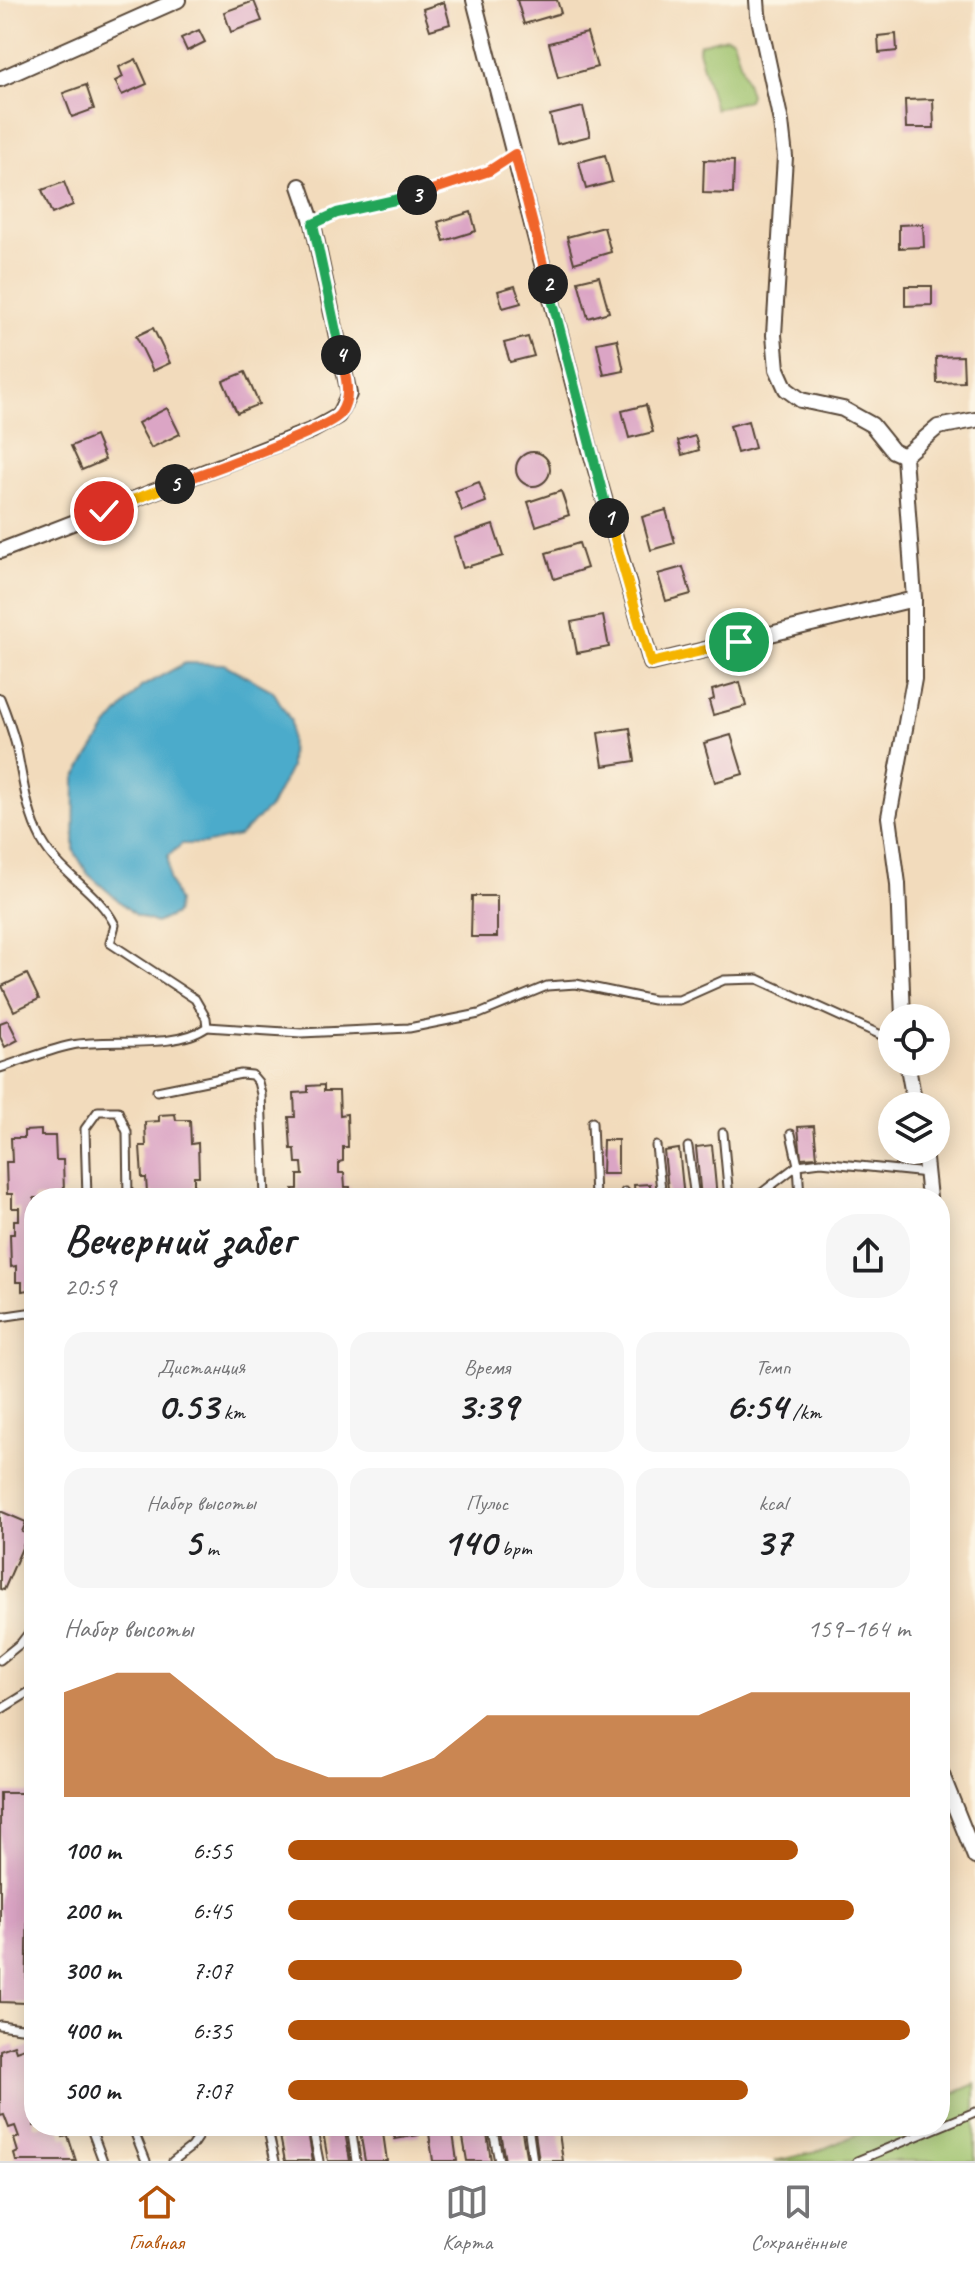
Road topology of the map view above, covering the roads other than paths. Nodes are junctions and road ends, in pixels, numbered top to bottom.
1 (178, 0) edge
2 (474, 0) edge
3 (757, 0) edge
4 (0, 79) edge
5 (300, 186) dead end
6 (975, 420) edge
7 (904, 456) junction
8 (0, 551) edge
9 (914, 599) junction
10 (0, 698) edge
11 (902, 1004) edge
12 (207, 1027) junction
13 (878, 1034) edge
14 (0, 1068) edge
15 (157, 1091) dead end
16 (592, 1122) dead end
17 (723, 1133) dead end
18 (791, 1134) dead end
19 (656, 1146) dead end
20 (688, 1147) dead end
21 (926, 1164) edge
22 (798, 1165) junction
23 (927, 1173) junction
24 (87, 1188) edge
25 (128, 1188) edge
26 (265, 1188) edge
27 (595, 1188) edge
28 (661, 1188) edge
29 (694, 1188) edge
30 (728, 1188) edge
31 (770, 1188) edge
32 (799, 1188) edge
33 (928, 1188) edge
34 (24, 1313) edge
35 (0, 1317) edge
36 (24, 1639) edge
37 (0, 1660) edge
38 (24, 1695) edge
39 (0, 1710) edge
40 (950, 1795) edge
41 (975, 1857) edge
42 (0, 2025) edge
43 (24, 2027) edge
44 (975, 2112) edge
45 (950, 2122) edge
46 (94, 2136) edge
47 (136, 2136) edge
48 (198, 2136) edge
49 (269, 2136) edge
50 (314, 2136) edge
51 (352, 2136) edge
52 (494, 2136) edge
53 (529, 2136) edge
54 (917, 2136) edge
55 (103, 2161) edge
56 (146, 2161) edge
57 (173, 2161) edge
58 (275, 2161) edge
59 (319, 2161) edge
60 (356, 2161) edge
61 (499, 2161) edge
62 (533, 2161) edge
63 (857, 2161) edge

1 - 4 street
2 - 9 street
3 - 7 street
5 - 8 street
6 - 7 street
7 - 9 street
9 - 11 street
10 - 12 lane
12 - 13 lane
12 - 14 lane
15 - 26 lane
16 - 27 lane
17 - 30 lane
18 - 22 lane
19 - 28 lane
20 - 29 lane
21 - 23 street
22 - 23 lane
22 - 31 lane
22 - 32 lane
23 - 33 street
24 - 25 lane
34 - 35 lane
36 - 37 lane
38 - 39 lane
40 - 41 street
42 - 43 lane
44 - 45 lane
46 - 55 lane
47 - 56 lane
48 - 57 lane
49 - 58 lane
50 - 59 lane
51 - 60 lane
52 - 61 lane
53 - 62 lane
54 - 63 lane

